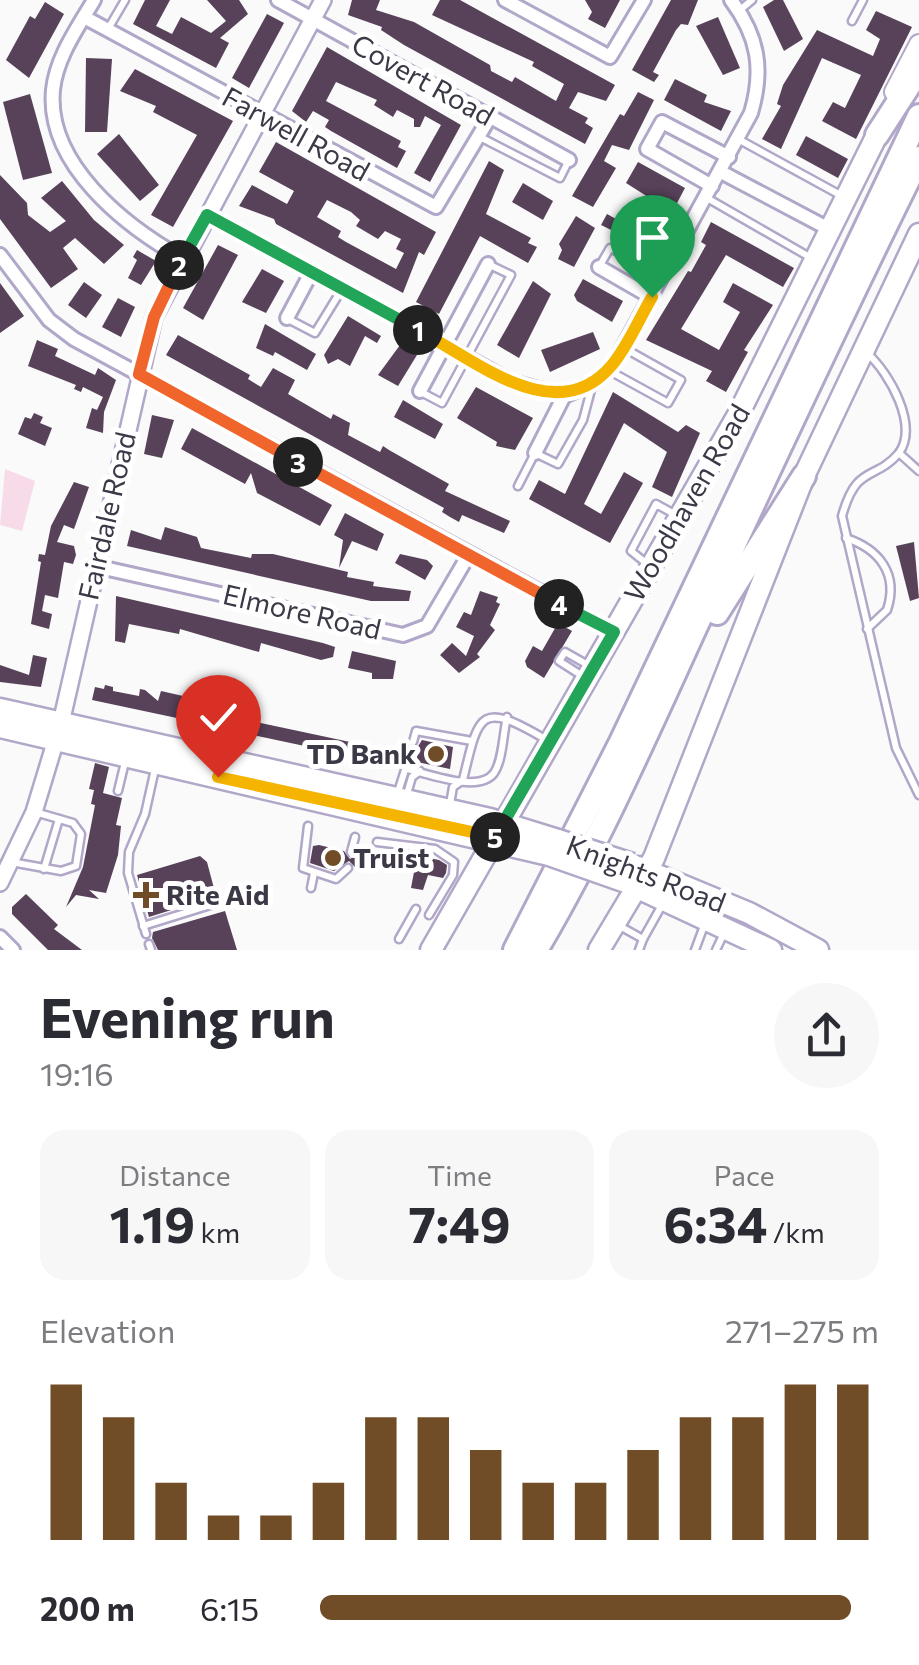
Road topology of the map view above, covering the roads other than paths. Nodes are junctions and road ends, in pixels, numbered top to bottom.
1 (94, 0) edge
2 (124, 0) edge
3 (278, 0) edge
4 (323, 0) edge
5 (506, 0) edge
6 (644, 0) edge
7 (752, 0) edge
8 (863, 0) edge
9 (735, 5) edge
10 (84, 18) junction
11 (314, 20) junction
12 (852, 21) dead end
13 (107, 30) junction
14 (919, 44) edge
15 (919, 70) edge
16 (262, 116) junction
17 (919, 116) edge
18 (490, 117) junction
19 (877, 135) junction
20 (479, 137) junction
21 (738, 139) junction
22 (729, 157) junction
23 (919, 158) edge
24 (569, 160) joint
25 (720, 172) junction
26 (709, 191) junction
27 (845, 198) junction
28 (207, 215) junction
29 (829, 229) junction
30 (919, 234) edge
31 (0, 255) edge
32 (182, 258) junction
33 (814, 260) junction
34 (488, 264) joint
35 (599, 267) joint
36 (312, 273) junction
37 (664, 275) junction
38 (342, 289) junction
39 (652, 297) junction
40 (287, 318) joint
41 (445, 344) junction
42 (623, 348) junction
43 (864, 350) junction
44 (468, 357) junction
45 (608, 370) junction
46 (139, 374) junction
47 (592, 384) junction
48 (420, 391) joint
49 (564, 396) junction
50 (535, 453) junction
51 (900, 453) junction
52 (919, 471) edge
53 (804, 476) junction
54 (518, 486) dead end
55 (844, 538) junction
56 (468, 556) junction
57 (95, 566) junction
58 (867, 629) junction
59 (614, 632) junction
60 (0, 709) edge
61 (507, 717) junction
62 (654, 725) junction
63 (0, 726) edge
64 (59, 731) junction
65 (472, 742) junction
66 (551, 742) junction
67 (126, 756) junction
68 (156, 762) junction
69 (407, 769) junction
70 (420, 771) junction
71 (217, 776) junction
72 (463, 780) junction
73 (118, 791) dead end
74 (919, 795) edge
75 (401, 806) junction
76 (451, 810) junction
77 (34, 812) junction
78 (58, 819) junction
79 (308, 826) dead end
80 (499, 831) junction
81 (355, 837) dead end
82 (377, 842) dead end
83 (352, 852) dead end
84 (11, 862) junction
85 (348, 868) dead end
86 (44, 869) junction
87 (314, 873) junction
88 (635, 876) junction
89 (550, 881) junction
90 (0, 882) edge
91 (311, 888) dead end
92 (236, 898) dead end
93 (664, 900) junction
94 (416, 909) dead end
95 (429, 915) dead end
96 (616, 923) junction
97 (717, 935) edge
98 (0, 936) edge
99 (399, 939) dead end
100 (643, 939) junction
101 (13, 950) edge
102 (431, 950) edge
103 (504, 950) edge
104 (515, 950) edge
105 (536, 950) edge
106 (599, 950) edge
107 (639, 950) edge
108 (695, 950) edge
109 (732, 950) edge
110 (772, 950) edge
111 (818, 950) edge

1 - 10 street
2 - 13 lane
3 - 11 street, Covert Road
4 - 11 street, Fairdale Road
5 - 6 street
7 - 9 lane
8 - 12 lane
9 - 21 street
10 - 13 street, Farwell Road
10 - 32 street
11 - 16 street, Fairdale Road
11 - 18 street, Covert Road
13 - 16 street, Farwell Road
14 - 19 main road, Woodhaven Road
15 - 19 highway
16 - 20 street, Farwell Road
16 - 28 street, Fairdale Road
17 - 89 highway, Woodhaven Road
18 - 20 street, Farwell Road
18 - 24 street, Covert Road
19 - 27 main road, Woodhaven Road
20 - 24 lane
21 - 22 street
21 - 27 lane
22 - 25 street
22 - 26 street
23 - 62 highway, Woodhaven Road
25 - 26 street
25 - 29 street
26 - 33 lane
26 - 37 street
27 - 29 main road, Woodhaven Road
28 - 32 street, Fairdale Road
28 - 36 street
29 - 33 main road, Woodhaven Road
30 - 43 main road
31 - 46 street
32 - 46 street, Fairdale Road
33 - 59 main road, Woodhaven Road
34 - 41 street
34 - 44 lane
35 - 37 lane
35 - 39 street
36 - 38 street
36 - 40 street
37 - 39 street
38 - 40 lane
38 - 41 street
39 - 42 street
41 - 44 street
41 - 48 street
42 - 45 street
42 - 45 lane
43 - 51 lane
43 - 53 main road
44 - 48 lane
44 - 49 street
45 - 47 street
46 - 56 street
46 - 57 street, Fairdale Road
47 - 49 street
47 - 50 lane
49 - 50 street
50 - 54 lane
51 - 52 lane
51 - 55 lane
53 - 62 highway
53 - 88 main road
55 - 58 lane
55 - 58 lane
56 - 57 street, Elmore Road
56 - 59 street
57 - 64 street, Fairdale Road
58 - 74 lane
59 - 66 main road, Woodhaven Road
60 - 64 main road, Knights Road
61 - 65 lane
61 - 66 lane
61 - 72 lane
62 - 105 highway, Woodhaven Road
63 - 64 main road, Knights Road
64 - 67 main road, Knights Road
64 - 71 main road, Knights Road
64 - 77 street, Fairdale Road
65 - 69 lane
65 - 72 lane
66 - 80 main road, Woodhaven Road
67 - 68 main road, Knights Road
67 - 73 lane
68 - 71 main road, Knights Road
68 - 92 lane
69 - 70 lane
69 - 75 lane
70 - 72 lane
70 - 75 lane
71 - 75 main road, Knights Road
72 - 76 lane
75 - 76 main road, Knights Road
75 - 80 main road, Knights Road
76 - 80 main road, Knights Road
77 - 78 lane
77 - 84 street, Fairdale Road
78 - 86 lane
78 - 86 lane
79 - 87 lane
80 - 88 main road, Knights Road, bridge
80 - 102 main road, Woodhaven Road
81 - 83 lane
82 - 95 lane
84 - 86 lane
84 - 90 street, Fairdale Road
85 - 87 lane
87 - 91 lane
88 - 93 main road, Knights Road
88 - 96 main road
88 - 111 main road, Knights Road
89 - 103 highway
89 - 104 highway, Woodhaven Road
93 - 97 main road, Knights Road
93 - 100 lane
94 - 99 lane
96 - 100 lane
96 - 106 main road
97 - 108 lane
97 - 109 lane
97 - 110 main road, Knights Road
98 - 101 street
100 - 107 lane

